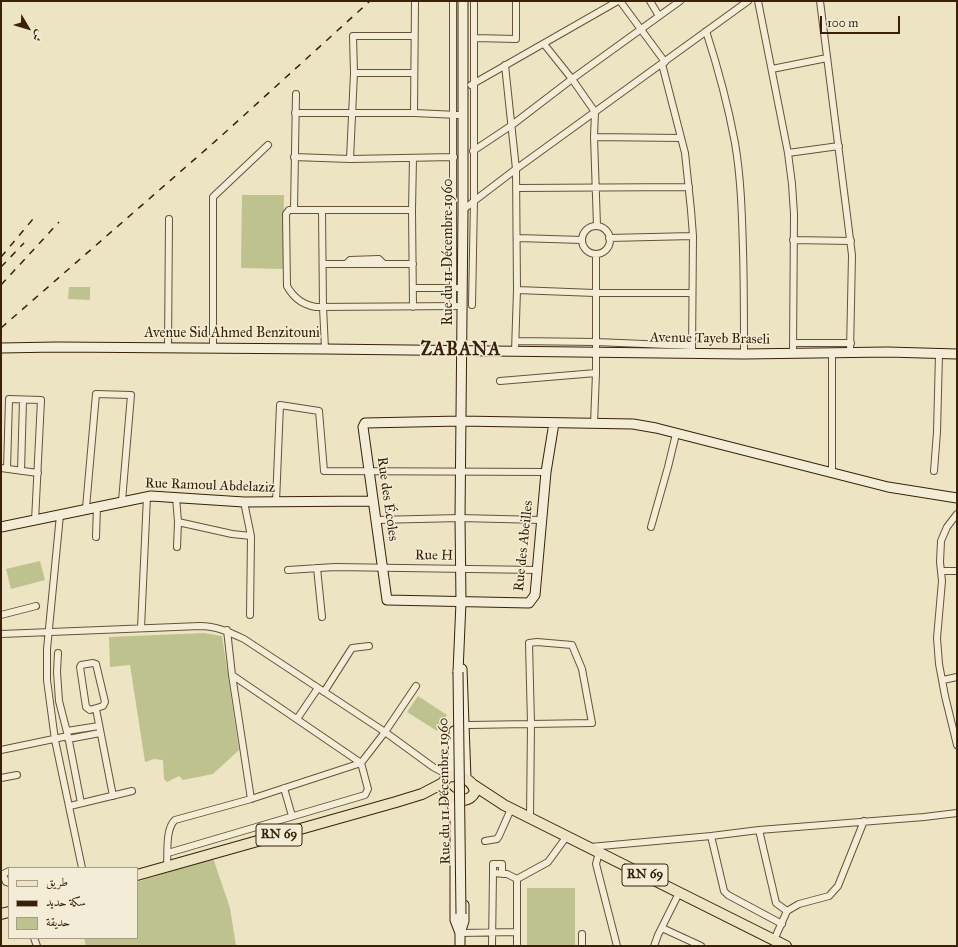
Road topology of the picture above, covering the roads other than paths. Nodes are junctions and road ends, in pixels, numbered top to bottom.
1 (415, 1) edge
2 (453, 1) edge
3 (463, 1) edge
4 (474, 1) edge
5 (516, 1) edge
6 (619, 1) edge
7 (650, 1) edge
8 (680, 1) edge
9 (748, 1) edge
10 (758, 1) edge
11 (820, 1) edge
12 (658, 16) junction
13 (641, 30) junction
14 (706, 31) junction
15 (414, 36) junction
16 (474, 38) junction
17 (544, 44) junction
18 (827, 58) junction
19 (664, 63) junction
20 (505, 65) junction
21 (772, 69) junction
22 (354, 73) junction
23 (414, 74) junction
24 (572, 79) junction
25 (473, 83) junction
26 (464, 89) junction
27 (296, 94) dead end
28 (595, 112) junction
29 (295, 113) junction
30 (352, 113) junction
31 (414, 113) junction
32 (453, 115) junction
33 (464, 115) junction
34 (512, 125) junction
35 (594, 137) junction
36 (681, 138) junction
37 (268, 145) dead end
38 (839, 146) junction
39 (473, 150) junction
40 (788, 153) junction
41 (294, 157) junction
42 (454, 157) junction
43 (413, 158) junction
44 (350, 159) junction
45 (516, 169) junction
46 (595, 187) junction
47 (689, 187) junction
48 (517, 188) junction
49 (474, 201) junction
50 (294, 210) junction
51 (412, 210) junction
52 (463, 210) junction
53 (322, 211) junction
54 (169, 219) dead end
55 (597, 226) junction
56 (693, 236) junction
57 (518, 238) junction
58 (609, 238) junction
59 (582, 240) junction
60 (793, 240) junction
61 (851, 241) junction
62 (596, 254) junction
63 (323, 264) junction
64 (412, 264) junction
65 (413, 288) junction
66 (462, 288) junction
67 (452, 289) junction
68 (517, 290) junction
69 (596, 293) junction
70 (692, 293) junction
71 (472, 305) dead end
72 (457, 306) junction
73 (323, 307) junction
74 (413, 307) junction
75 (516, 341) junction
76 (596, 342) junction
77 (793, 343) junction
78 (850, 347) junction
79 (1, 348) edge
80 (168, 348) junction
81 (325, 348) junction
82 (213, 349) junction
83 (692, 349) junction
84 (462, 350) junction
85 (515, 351) junction
86 (596, 352) junction
87 (832, 352) junction
88 (793, 353) junction
89 (744, 354) junction
90 (939, 354) junction
91 (957, 354) edge
92 (596, 373) junction
93 (500, 381) dead end
94 (23, 400) junction
95 (461, 421) junction
96 (554, 423) junction
97 (594, 424) junction
98 (676, 434) junction
99 (4, 468) edge
100 (21, 471) junction
101 (369, 471) junction
102 (461, 471) junction
103 (934, 471) dead end
104 (546, 472) junction
105 (38, 473) junction
106 (832, 473) junction
107 (147, 496) junction
108 (176, 497) junction
109 (957, 498) edge
110 (122, 501) junction
111 (373, 501) junction
112 (244, 502) junction
113 (276, 502) junction
114 (97, 506) junction
115 (86, 508) junction
116 (957, 514) edge
117 (60, 515) junction
118 (460, 518) junction
119 (376, 520) junction
120 (542, 520) junction
121 (36, 521) junction
122 (178, 522) junction
123 (1, 527) edge
124 (651, 527) dead end
125 (251, 536) junction
126 (96, 537) dead end
127 (177, 547) dead end
128 (383, 567) junction
129 (317, 568) junction
130 (461, 569) junction
131 (288, 570) dead end
132 (537, 570) junction
133 (941, 571) junction
134 (957, 571) edge
135 (462, 602) junction
136 (36, 606) dead end
137 (1, 614) edge
138 (250, 615) dead end
139 (322, 617) dead end
140 (140, 628) junction
141 (227, 630) junction
142 (49, 632) junction
143 (1, 634) edge
144 (369, 646) dead end
145 (458, 648) junction
146 (58, 653) dead end
147 (232, 675) junction
148 (957, 677) edge
149 (942, 680) junction
150 (416, 686) dead end
151 (318, 688) junction
152 (324, 692) junction
153 (96, 709) junction
154 (954, 718) edge
155 (297, 719) junction
156 (531, 724) junction
157 (470, 725) dead end
158 (99, 726) junction
159 (385, 732) junction
160 (100, 733) junction
161 (68, 735) junction
162 (55, 740) junction
163 (957, 745) edge
164 (1, 750) edge
165 (361, 763) junction
166 (17, 775) dead end
167 (1, 778) edge
168 (447, 779) junction
169 (469, 781) junction
170 (284, 788) junction
171 (132, 791) dead end
172 (422, 794) junction
173 (448, 795) junction
174 (113, 796) junction
175 (251, 799) junction
176 (468, 799) junction
177 (81, 803) junction
178 (70, 806) junction
179 (508, 807) junction
180 (957, 813) edge
181 (292, 816) junction
182 (530, 818) junction
183 (864, 821) junction
184 (759, 830) junction
185 (567, 836) junction
186 (711, 836) junction
187 (485, 841) dead end
188 (590, 847) junction
189 (599, 852) junction
190 (168, 853) junction
191 (82, 867) edge
192 (167, 867) junction
193 (8, 872) edge
194 (493, 874) junction
195 (502, 874) junction
196 (138, 875) edge
197 (517, 879) junction
198 (8, 883) edge
199 (679, 892) junction
200 (787, 911) junction
201 (782, 924) junction
202 (662, 928) junction
203 (517, 932) junction
204 (460, 933) junction
205 (492, 933) junction
206 (582, 934) dead end
207 (774, 940) junction
208 (460, 946) edge
209 (492, 946) edge
210 (517, 946) edge
211 (582, 946) edge
212 (617, 946) edge
213 (654, 946) edge
214 (702, 946) edge
215 (786, 946) edge

1 - 15 street
2 - 32 street
3 - 26 main road, Rue du 11 Décembre 1960
4 - 16 street
5 - 16 street
6 - 13 street
6 - 17 street
7 - 12 street
8 - 12 street
9 - 14 street
10 - 21 street
11 - 18 street
12 - 13 street
13 - 19 street
13 - 24 street
14 - 19 street
14 - 89 street
15 - 22 street
15 - 23 street
16 - 25 street
17 - 20 street
17 - 24 street
18 - 21 street
18 - 38 street
19 - 28 street
19 - 36 street
20 - 25 street
20 - 34 street
21 - 40 street
22 - 23 street
22 - 30 street
23 - 31 street
24 - 28 street
24 - 34 street
25 - 26 street
25 - 39 street
26 - 33 main road, Rue du 11 Décembre 1960
27 - 29 street
28 - 35 street
28 - 45 street
29 - 30 street
29 - 41 street
30 - 31 street
30 - 44 street
31 - 32 street
32 - 33 street
32 - 42 street
33 - 52 main road, Rue du 11 Décembre 1960
34 - 39 street
34 - 45 street
35 - 36 street
35 - 46 street
36 - 47 street
37 - 82 street
38 - 40 street
38 - 61 street
39 - 49 street
40 - 60 street
41 - 44 street
41 - 50 street
42 - 43 street
42 - 67 street
43 - 44 street
43 - 51 street
45 - 48 street
45 - 49 street
46 - 47 street
46 - 48 street
46 - 55 street
47 - 56 street
48 - 57 street
49 - 52 street
49 - 71 street
50 - 53 street
50 - 73 street
51 - 53 street
51 - 64 street
52 - 66 main road, Rue du 11 Décembre 1960
53 - 63 street
54 - 80 street
55 - 58 street
55 - 59 street
56 - 58 street
56 - 70 street
57 - 59 street
57 - 68 street
58 - 62 street
59 - 62 street
60 - 61 street
60 - 77 street
61 - 78 street
62 - 69 street
63 - 64 street
63 - 73 street
64 - 65 street
65 - 67 street
65 - 74 street
66 - 67 street
66 - 72 main road, Rue du 11 Décembre 1960
67 - 72 street
68 - 69 street
68 - 75 street
69 - 70 street
69 - 76 street
70 - 83 street
72 - 74 street
72 - 84 main road, Rue du 11 Décembre 1960
73 - 74 street
73 - 81 street
75 - 76 street
75 - 85 street
76 - 83 street
76 - 86 street
77 - 78 street
77 - 88 street
78 - 87 main road, Avenue Tayeb Braseli
78 - 90 main road, Avenue Tayeb Braseli
79 - 80 main road, Avenue Sid Ahmed Benzitouni
80 - 82 main road, Avenue Sid Ahmed Benzitouni
81 - 82 main road, Avenue Sid Ahmed Benzitouni
81 - 84 main road, Avenue Sid Ahmed Benzitouni
83 - 86 main road, Avenue Tayeb Braseli
83 - 89 main road, Avenue Tayeb Braseli
84 - 85 main road, Avenue Tayeb Braseli
84 - 95 main road, Rue du 11 Décembre 1960
85 - 86 main road, Avenue Tayeb Braseli
86 - 92 street
87 - 88 main road, Avenue Tayeb Braseli
87 - 106 street
88 - 89 main road, Avenue Tayeb Braseli
90 - 91 main road, Avenue Tayeb Braseli
90 - 103 street
92 - 93 street
92 - 97 street
94 - 99 street
94 - 100 street
94 - 105 street
95 - 96 main road
95 - 101 main road, Rue des Écoles
95 - 102 main road, Rue du 11 Décembre 1960
96 - 97 main road
96 - 104 main road, Rue des Abeilles
97 - 98 main road
98 - 106 main road
98 - 124 street
99 - 100 street
100 - 105 street
101 - 102 street
101 - 111 main road, Rue des Écoles
101 - 113 street
102 - 104 street
102 - 118 main road, Rue du 11 Décembre 1960
104 - 120 main road, Rue des Abeilles
105 - 121 street
106 - 109 main road
107 - 108 main road, Rue Ramoul Abdelaziz
107 - 110 main road, Rue Ramoul Abdelaziz
107 - 140 street
108 - 112 main road, Rue Ramoul Abdelaziz
108 - 122 street
110 - 114 main road, Rue Ramoul Abdelaziz
110 - 115 street
111 - 113 main road, Rue Ramoul Abdelaziz
111 - 119 main road, Rue des Écoles
112 - 113 main road, Rue Ramoul Abdelaziz
112 - 125 street
114 - 115 main road, Rue Ramoul Abdelaziz
114 - 126 street
115 - 117 main road, Rue Ramoul Abdelaziz
116 - 133 street
117 - 121 main road, Rue Ramoul Abdelaziz
117 - 142 street
118 - 119 street
118 - 120 street
118 - 130 main road, Rue du 11 Décembre 1960
119 - 128 main road, Rue des Écoles
120 - 132 main road, Rue des Abeilles
121 - 123 main road, Rue Ramoul Abdelaziz
122 - 125 street
122 - 127 street
125 - 138 street
128 - 129 street, Rue H
128 - 130 street, Rue H
128 - 135 main road, Rue des Écoles
129 - 131 street, Rue H
129 - 139 street
130 - 132 street, Rue H
130 - 135 main road, Rue du 11 Décembre 1960
132 - 135 main road, Rue des Abeilles
133 - 134 street
133 - 149 street
135 - 145 main road, Rue du 11 Décembre 1960
136 - 137 street
140 - 141 street
140 - 142 street
141 - 147 street
141 - 151 street
142 - 143 street
142 - 162 street
144 - 152 street
145 - 168 main road, Rue du 11 Décembre 1960
145 - 169 main road, Rue du 11 Décembre 1960
145 - 204 main road, Rue du 11 Décembre 1960, bridge
146 - 161 street
147 - 155 street
147 - 175 street
148 - 149 street
149 - 154 street
150 - 159 street
151 - 152 street
151 - 155 street
152 - 159 street
153 - 153 street
153 - 158 street
154 - 163 street
155 - 165 street
156 - 156 street
156 - 157 street
156 - 182 street
158 - 160 street
158 - 161 street
159 - 165 street
159 - 168 street
160 - 161 street
160 - 174 street
161 - 162 street
161 - 177 street
162 - 164 street
162 - 178 street
165 - 170 street
165 - 181 street
166 - 167 street
168 - 169 main road
168 - 172 main road
168 - 173 main road
169 - 176 main road
169 - 179 main road
170 - 175 street
170 - 181 street
171 - 174 street
172 - 173 main road
172 - 192 main road, RN 69
173 - 176 main road
173 - 204 main road, Rue du 11 Décembre 1960
174 - 177 street
175 - 190 street
176 - 179 main road
176 - 204 main road, Rue du 11 Décembre 1960
177 - 178 street
178 - 191 street
179 - 182 main road, RN 69
179 - 187 street
180 - 183 street
181 - 190 street
182 - 185 main road, RN 69
183 - 184 street
183 - 200 street
184 - 186 street
184 - 200 street
185 - 188 main road, RN 69
185 - 197 street
186 - 188 street
186 - 201 street
188 - 189 main road, RN 69
189 - 199 main road, RN 69
189 - 212 street
190 - 192 street
192 - 196 main road, RN 69
193 - 198 street
194 - 195 street
194 - 195 street
194 - 205 street
195 - 197 street
197 - 203 street
199 - 202 street
199 - 207 main road, RN 69
200 - 201 street
201 - 207 street
202 - 213 street
202 - 214 street
203 - 205 street
203 - 210 street
204 - 205 street
204 - 208 main road, Rue du 11 Décembre 1960
205 - 209 street
206 - 211 street
207 - 215 main road, RN 69

